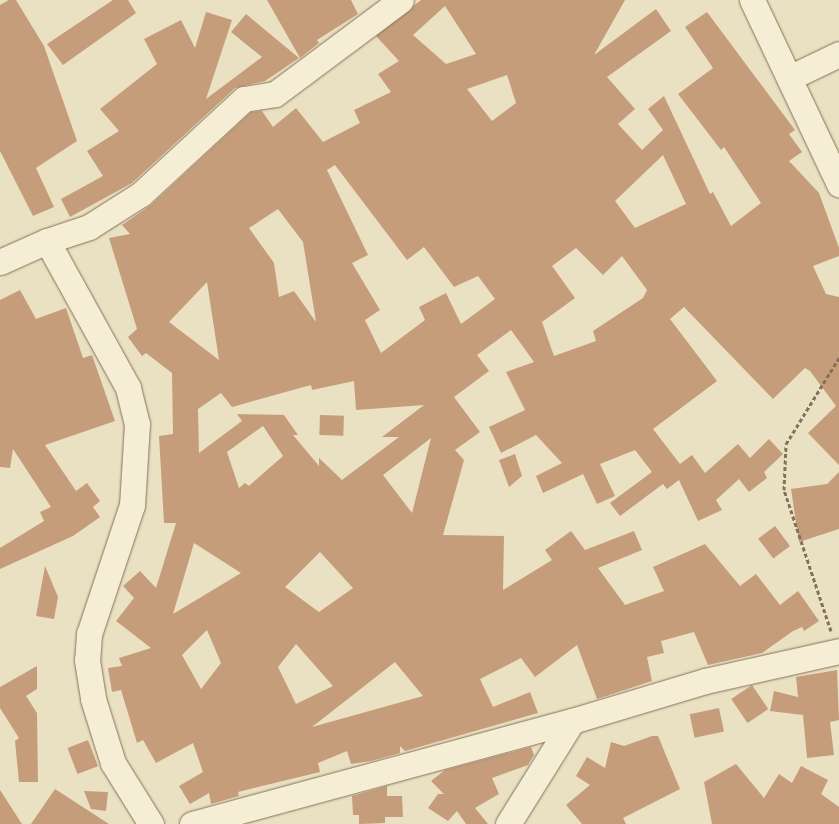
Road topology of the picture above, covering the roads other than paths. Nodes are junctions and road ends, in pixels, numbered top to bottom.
1 (401, 0) edge
2 (752, 0) edge
3 (839, 54) edge
4 (789, 78) junction
5 (839, 184) edge
6 (48, 241) junction
7 (0, 262) edge
8 (838, 651) edge
9 (572, 721) junction
10 (151, 824) edge
11 (192, 824) edge
12 (508, 824) edge

1 - 6 street
2 - 4 street
3 - 4 street
4 - 5 street
6 - 7 street
6 - 10 street
8 - 9 street
9 - 11 street
9 - 12 street

